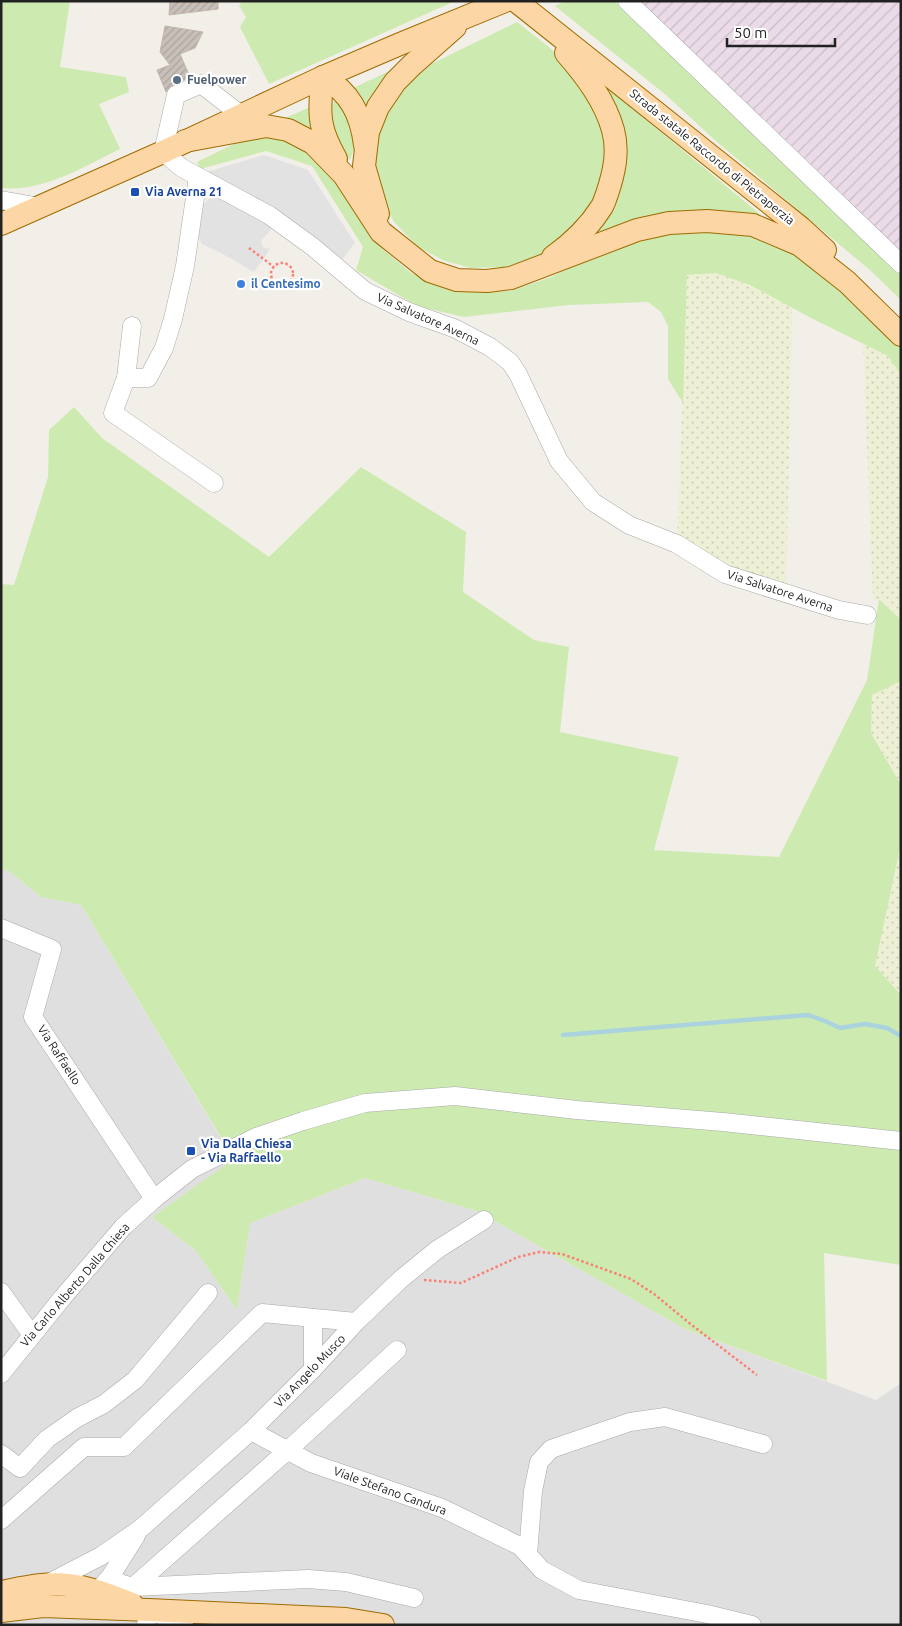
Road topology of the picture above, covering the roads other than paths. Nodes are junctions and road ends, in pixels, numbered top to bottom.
1 (505, 1) edge
2 (516, 1) edge
3 (627, 1) edge
4 (540, 9) edge
5 (468, 16) junction
6 (322, 78) junction
7 (241, 115) junction
8 (185, 141) junction
9 (366, 150) junction
10 (163, 152) junction
11 (344, 174) junction
12 (198, 176) junction
13 (1, 200) edge
14 (40, 207) junction
15 (1, 224) edge
16 (390, 240) junction
17 (901, 264) edge
18 (534, 270) junction
19 (901, 321) edge
20 (132, 326) dead end
21 (901, 335) edge
22 (126, 378) junction
23 (214, 482) dead end
24 (868, 615) dead end
25 (1, 928) edge
26 (901, 1141) edge
27 (154, 1199) junction
28 (484, 1220) dead end
29 (1, 1292) edge
30 (208, 1293) dead end
31 (312, 1318) junction
32 (356, 1322) junction
33 (32, 1335) junction
34 (398, 1350) dead end
35 (313, 1369) junction
36 (1, 1374) edge
37 (251, 1431) junction
38 (763, 1444) dead end
39 (288, 1450) junction
40 (1, 1454) edge
41 (1, 1520) edge
42 (140, 1529) junction
43 (528, 1554) junction
44 (103, 1584) junction
45 (46, 1585) junction
46 (133, 1586) junction
47 (1, 1592) edge
48 (414, 1598) dead end
49 (72, 1608) junction
50 (1, 1611) edge
51 (148, 1618) edge
52 (184, 1625) edge
53 (383, 1625) edge
54 (752, 1625) edge

1 - 5 main road
2 - 4 main road
3 - 17 street
4 - 18 main road
4 - 19 main road, Strada statale Raccordo di Pietraperzia
5 - 6 main road
5 - 9 main road
6 - 7 main road
6 - 9 main road
6 - 11 main road
7 - 8 main road
7 - 10 street
8 - 10 main road
8 - 11 main road
9 - 16 main road
10 - 12 street, Via Salvatore Averna
10 - 14 main road
11 - 16 main road
12 - 22 street
12 - 24 street, Via Salvatore Averna
13 - 14 street
14 - 15 main road
16 - 18 main road
18 - 21 main road
20 - 22 street
22 - 23 street
25 - 27 street, Via Raffaello
26 - 27 street, Via Carlo Alberto Dalla Chiesa
27 - 33 street, Via Carlo Alberto Dalla Chiesa
28 - 32 street, Via Angelo Musco
29 - 33 street
30 - 40 street
31 - 32 street
31 - 35 street
31 - 41 street
32 - 35 street, Via Angelo Musco
33 - 36 street, Via Carlo Alberto Dalla Chiesa
34 - 39 street
35 - 37 street, Via Angelo Musco
37 - 39 street, Viale Stefano Candura
37 - 42 street, Via Angelo Musco
38 - 43 street
39 - 43 street, Viale Stefano Candura
39 - 46 street
42 - 44 street
42 - 45 street
43 - 54 street, Viale Stefano Candura
44 - 45 main road
44 - 46 street
44 - 49 street
44 - 51 main road
45 - 47 main road
46 - 48 street
49 - 50 main road
49 - 51 main road
51 - 52 street
51 - 53 main road

